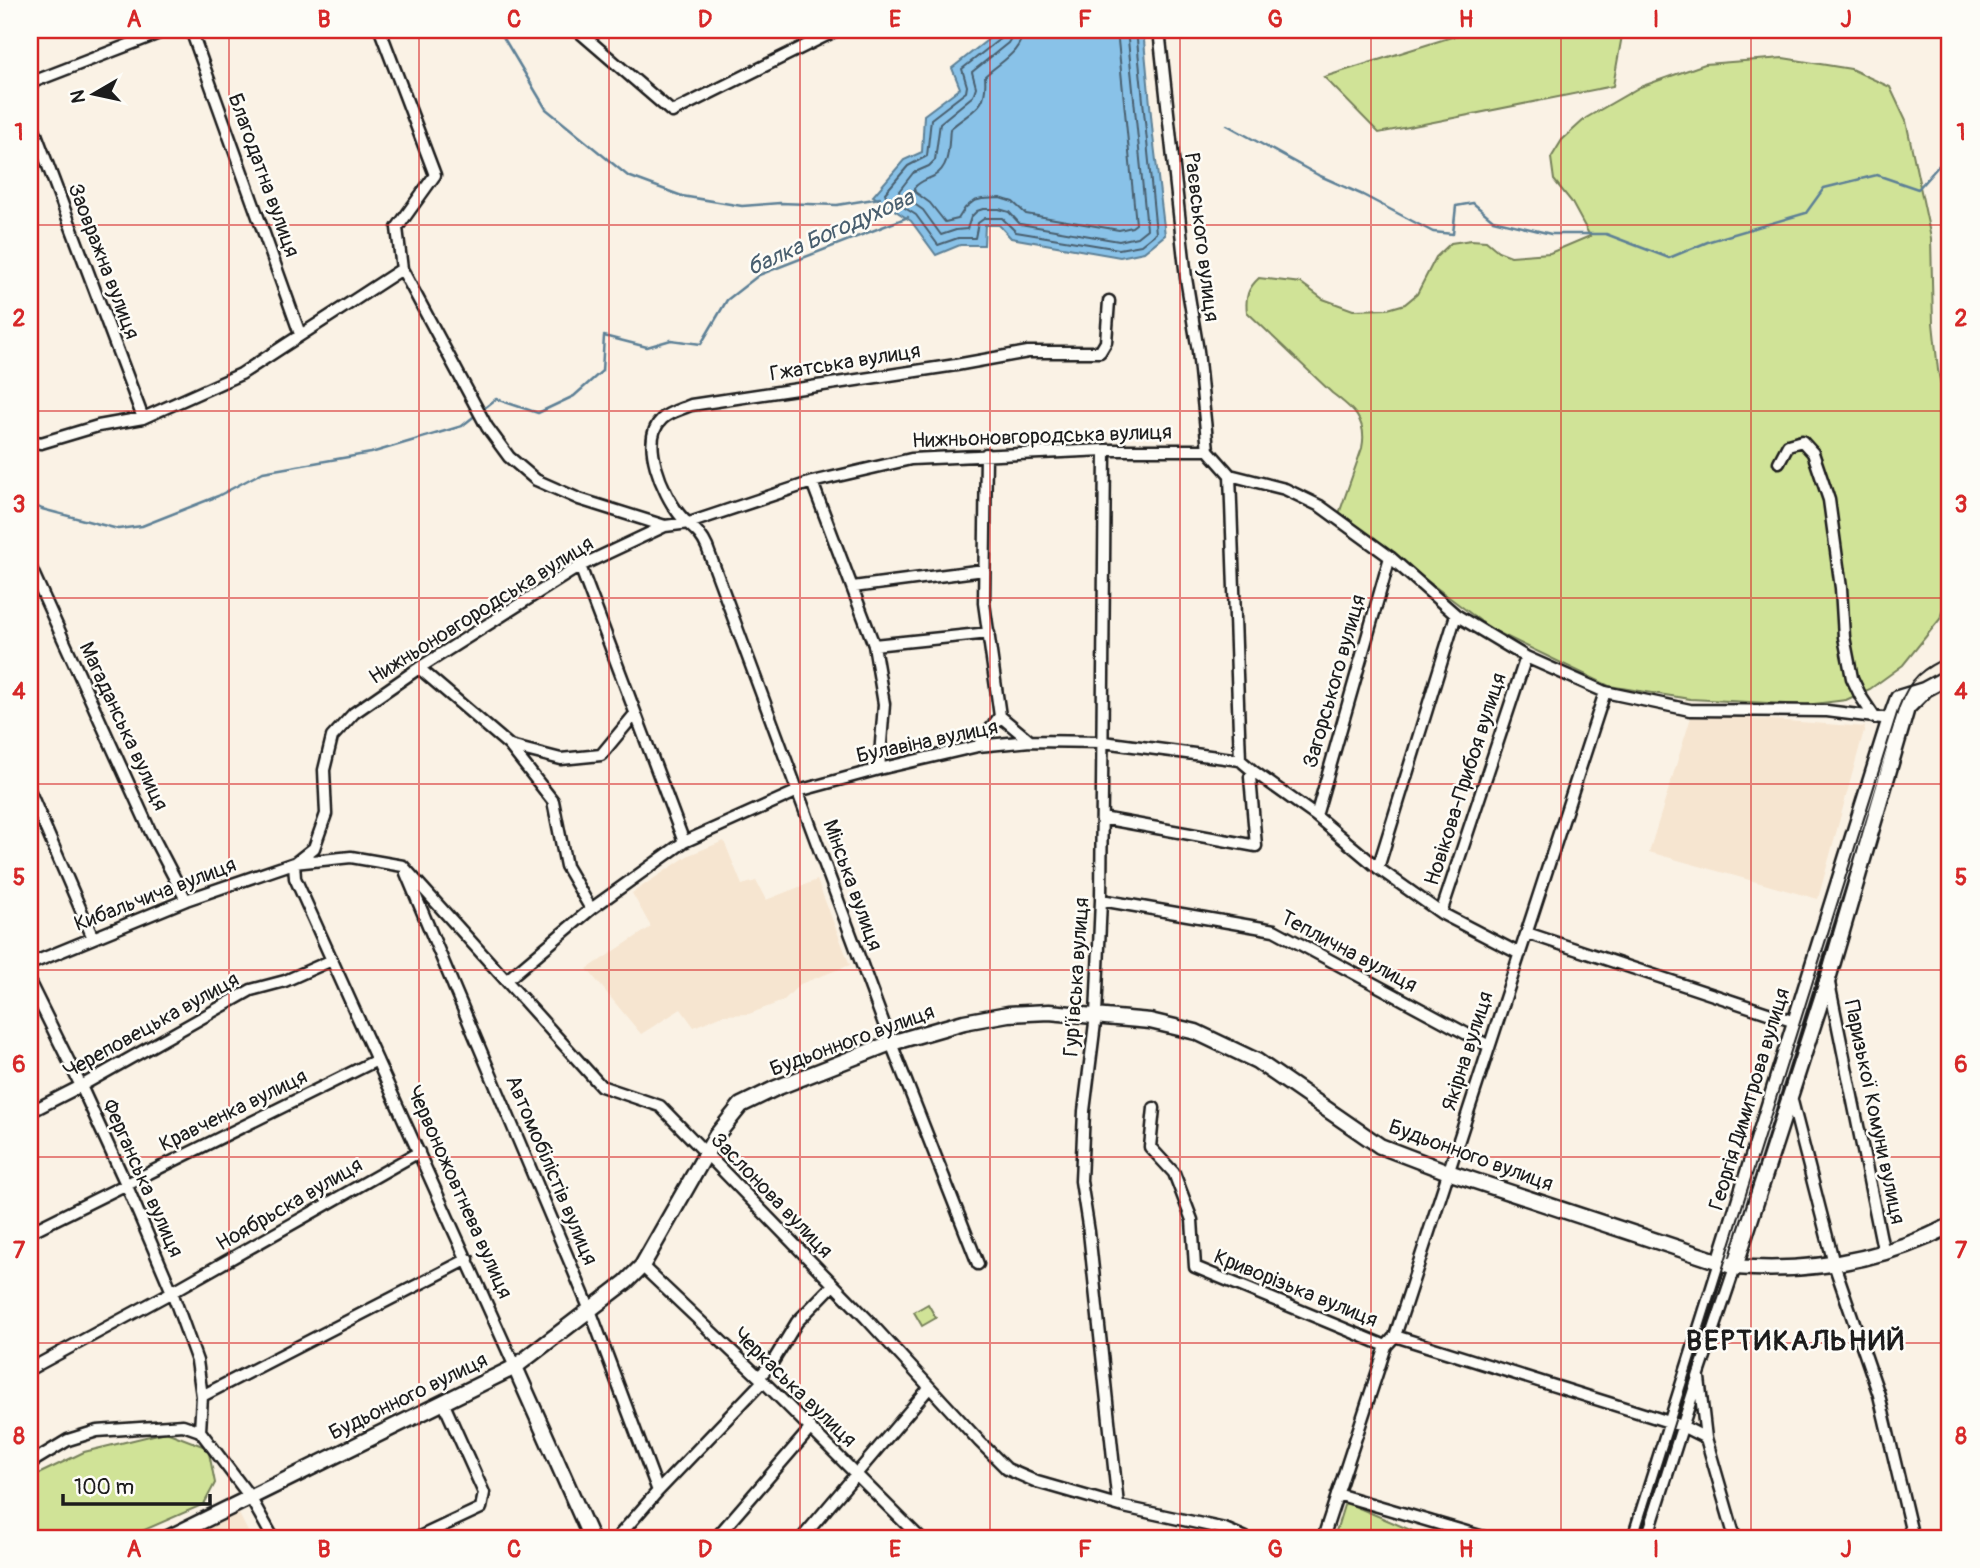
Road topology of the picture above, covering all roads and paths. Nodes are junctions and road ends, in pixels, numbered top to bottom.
1 (167, 30) edge
2 (191, 30) edge
3 (380, 30) edge
4 (577, 30) edge
5 (837, 30) edge
6 (1158, 30) edge
7 (30, 83) edge
8 (30, 118) edge
9 (402, 269) junction
10 (1109, 301) dead end
11 (300, 334) junction
12 (143, 418) junction
13 (30, 441) edge
14 (1105, 450) junction
15 (1208, 450) junction
16 (986, 454) junction
17 (1779, 463) dead end
18 (1230, 475) junction
19 (812, 482) junction
20 (688, 523) junction
21 (666, 526) junction
22 (1390, 557) junction
23 (30, 566) edge
24 (580, 566) junction
25 (984, 570) junction
26 (853, 587) junction
27 (1456, 615) junction
28 (989, 634) junction
29 (874, 645) junction
30 (1526, 657) junction
31 (419, 668) junction
32 (1950, 676) edge
33 (1924, 691) junction
34 (1605, 692) junction
35 (635, 714) junction
36 (1000, 716) junction
37 (1883, 719) junction
38 (1030, 741) junction
39 (1103, 742) junction
40 (509, 746) junction
41 (978, 746) junction
42 (1240, 760) junction
43 (879, 769) junction
44 (1253, 771) junction
45 (797, 791) junction
46 (30, 792) edge
47 (1316, 816) junction
48 (1102, 818) junction
49 (684, 842) junction
50 (294, 863) junction
51 (403, 866) junction
52 (1378, 868) junction
53 (186, 900) junction
54 (1101, 900) junction
55 (591, 909) junction
56 (1441, 913) junction
57 (1527, 933) junction
58 (93, 938) junction
59 (1520, 954) junction
60 (332, 960) junction
61 (30, 964) edge
62 (1828, 979) junction
63 (507, 980) junction
64 (30, 983) edge
65 (1096, 1015) junction
66 (1795, 1022) junction
67 (891, 1043) junction
68 (1489, 1046) junction
69 (377, 1060) junction
70 (81, 1086) junction
71 (1791, 1097) junction
72 (1154, 1108) dead end
73 (30, 1112) edge
74 (419, 1152) junction
75 (705, 1153) junction
76 (1448, 1172) junction
77 (126, 1184) junction
78 (1950, 1226) edge
79 (30, 1232) edge
80 (1884, 1254) junction
81 (468, 1259) junction
82 (1720, 1262) junction
83 (978, 1264) dead end
84 (1834, 1264) junction
85 (642, 1266) junction
86 (1735, 1267) junction
87 (833, 1285) junction
88 (172, 1292) junction
89 (590, 1310) junction
90 (1395, 1336) junction
91 (1387, 1346) junction
92 (515, 1367) junction
93 (30, 1369) edge
94 (1699, 1374) junction
95 (761, 1379) junction
96 (929, 1388) junction
97 (202, 1396) junction
98 (443, 1402) junction
99 (1670, 1423) junction
100 (1682, 1426) junction
101 (811, 1428) junction
102 (200, 1431) junction
103 (1706, 1438) junction
104 (30, 1463) edge
105 (857, 1474) junction
106 (658, 1491) junction
107 (1337, 1494) junction
108 (250, 1497) junction
109 (1118, 1505) junction
110 (168, 1538) edge
111 (273, 1538) edge
112 (417, 1538) edge
113 (591, 1538) edge
114 (617, 1538) edge
115 (716, 1538) edge
116 (802, 1538) edge
117 (920, 1538) edge
118 (1246, 1538) edge
119 (1323, 1538) edge
120 (1487, 1538) edge
121 (1633, 1538) edge
122 (1647, 1538) edge
123 (1735, 1538) edge
124 (1913, 1538) edge

1 - 7 street
2 - 11 street, Благодатна вулиця
3 - 9 street
4 - 5 street
6 - 15 street, Раєвського вулиця
8 - 12 street, Заовражна вулиця
9 - 11 street
9 - 21 street
10 - 20 street, Гжатська вулиця
11 - 12 street
12 - 13 street
14 - 15 street, Нижньоновгородська вулиця
14 - 16 street, Нижньоновгородська вулиця
14 - 39 street, Гур’ївська вулиця
15 - 18 street
16 - 19 street, Нижньоновгородська вулиця
16 - 25 street
17 - 37 street
18 - 22 street
18 - 42 street
19 - 20 street, Нижньоновгородська вулиця
19 - 26 street
20 - 21 street, Нижньоновгородська вулиця
20 - 45 street, Мінська вулиця
21 - 24 street, Нижньоновгородська вулиця
22 - 27 street
22 - 47 street, Загорського вулиця
23 - 53 street, Магаданська вулиця
24 - 31 street, Нижньоновгородська вулиця
24 - 35 street
25 - 26 street
25 - 28 street
26 - 29 street
27 - 30 street
27 - 52 street
28 - 29 street
28 - 36 street
29 - 43 street
30 - 34 street
30 - 56 street, Новікова-Прибоя вулиця
31 - 40 street
31 - 50 street, Нижньоновгородська вулиця
32 - 33 main road, Георгія Димитрова вулиця
33 - 37 main road, Георгія Димитрова вулиця
33 - 62 main road, Георгія Димитрова вулиця
34 - 37 street
34 - 57 street, Якірна вулиця
35 - 40 street
35 - 49 street
36 - 38 street
36 - 41 street
37 - 66 main road, Георгія Димитрова вулиця
38 - 39 street, Булавіна вулиця
38 - 41 street, Булавіна вулиця
39 - 42 street, Булавіна вулиця
39 - 48 street, Гур’ївська вулиця
40 - 55 street
41 - 43 street, Булавіна вулиця
42 - 44 street
43 - 45 street, Булавіна вулиця
44 - 47 street
44 - 48 street
45 - 49 street, Булавіна вулиця
45 - 67 street, Мінська вулиця
46 - 58 street
47 - 52 street
48 - 54 street, Гур’ївська вулиця
49 - 55 street, Булавіна вулиця
50 - 51 street
50 - 53 street, Кибальчича вулиця
50 - 60 street, Червоножовтнева вулиця
51 - 63 street, Заслонова вулиця
51 - 89 street, Автомобілістів вулиця
52 - 56 street
53 - 58 street, Кибальчича вулиця
54 - 65 street, Гур’ївська вулиця
54 - 68 street, Теплична вулиця
55 - 63 street, Булавіна вулиця
56 - 59 street
57 - 59 street, Якірна вулиця
57 - 66 street
58 - 61 street, Кибальчича вулиця
59 - 68 street, Якірна вулиця
60 - 69 street, Червоножовтнева вулиця
60 - 70 street, Череповецька вулиця
62 - 71 main road, Георгія Димитрова вулиця
62 - 80 street, Паризької Комуни вулиця
63 - 75 street, Заслонова вулиця
64 - 70 street, Ферганська вулиця
65 - 67 main road, Будьонного вулиця
65 - 76 main road, Будьонного вулиця
65 - 109 street, Гур’ївська вулиця
66 - 82 main road, Георгія Димитрова вулиця
67 - 75 main road, Будьонного вулиця
67 - 83 street, Мінська вулиця
68 - 76 street, Якірна вулиця
69 - 74 street, Червоножовтнева вулиця
69 - 77 street, Кравченка вулиця
70 - 73 street, Череповецька вулиця
70 - 77 street, Ферганська вулиця
71 - 84 street
71 - 86 main road, Георгія Димитрова вулиця
72 - 91 street, Криворізька вулиця
74 - 81 street, Червоножовтнева вулиця
74 - 88 street, Ноябрьска вулиця
75 - 85 main road, Будьонного вулиця
75 - 87 street, Заслонова вулиця
76 - 82 main road, Будьонного вулиця
76 - 90 street, Якірна вулиця
77 - 79 street, Кравченка вулиця
77 - 88 street, Ферганська вулиця
78 - 80 main road, Будьонного вулиця
80 - 84 main road, Будьонного вулиця
81 - 92 street, Червоножовтнева вулиця
81 - 97 street
82 - 86 main road, Будьонного вулиця
82 - 99 street, Георгія Димитрова вулиця
84 - 86 main road, Будьонного вулиця
84 - 124 street
85 - 89 main road, Будьонного вулиця
85 - 95 street, Черкаська вулиця
86 - 94 street, Георгія Димитрова вулиця
87 - 95 street
87 - 96 street, Заслонова вулиця
88 - 93 street, Ноябрьска вулиця
88 - 97 street, Ферганська вулиця
89 - 92 main road, Будьонного вулиця
89 - 106 street, Автомобілістів вулиця
90 - 91 street, Якірна вулиця
90 - 99 street, Криворізька вулиця
91 - 107 street, Якірна вулиця
92 - 98 main road, Будьонного вулиця
92 - 113 main road, Червоножовтнева вулиця
94 - 100 street, Георгія Димитрова вулиця
94 - 103 street, Георгія Димитрова вулиця
95 - 101 street, Черкаська вулиця
95 - 106 street
96 - 105 street
96 - 109 street, Заслонова вулиця
97 - 102 street, Ферганська вулиця
98 - 108 main road, Будьонного вулиця
98 - 112 street
99 - 100 street, Криворізька вулиця
99 - 121 street, Георгія Димитрова вулиця
100 - 103 street
100 - 122 street, Георгія Димитрова вулиця
101 - 105 street, Черкаська вулиця
101 - 115 street
102 - 104 street
102 - 108 street
103 - 123 street, Георгія Димитрова вулиця
105 - 116 street
105 - 117 street, Черкаська вулиця
106 - 114 street
107 - 119 street, Якірна вулиця
107 - 120 street
108 - 110 main road, Будьонного вулиця
108 - 111 street
109 - 118 street, Заслонова вулиця

